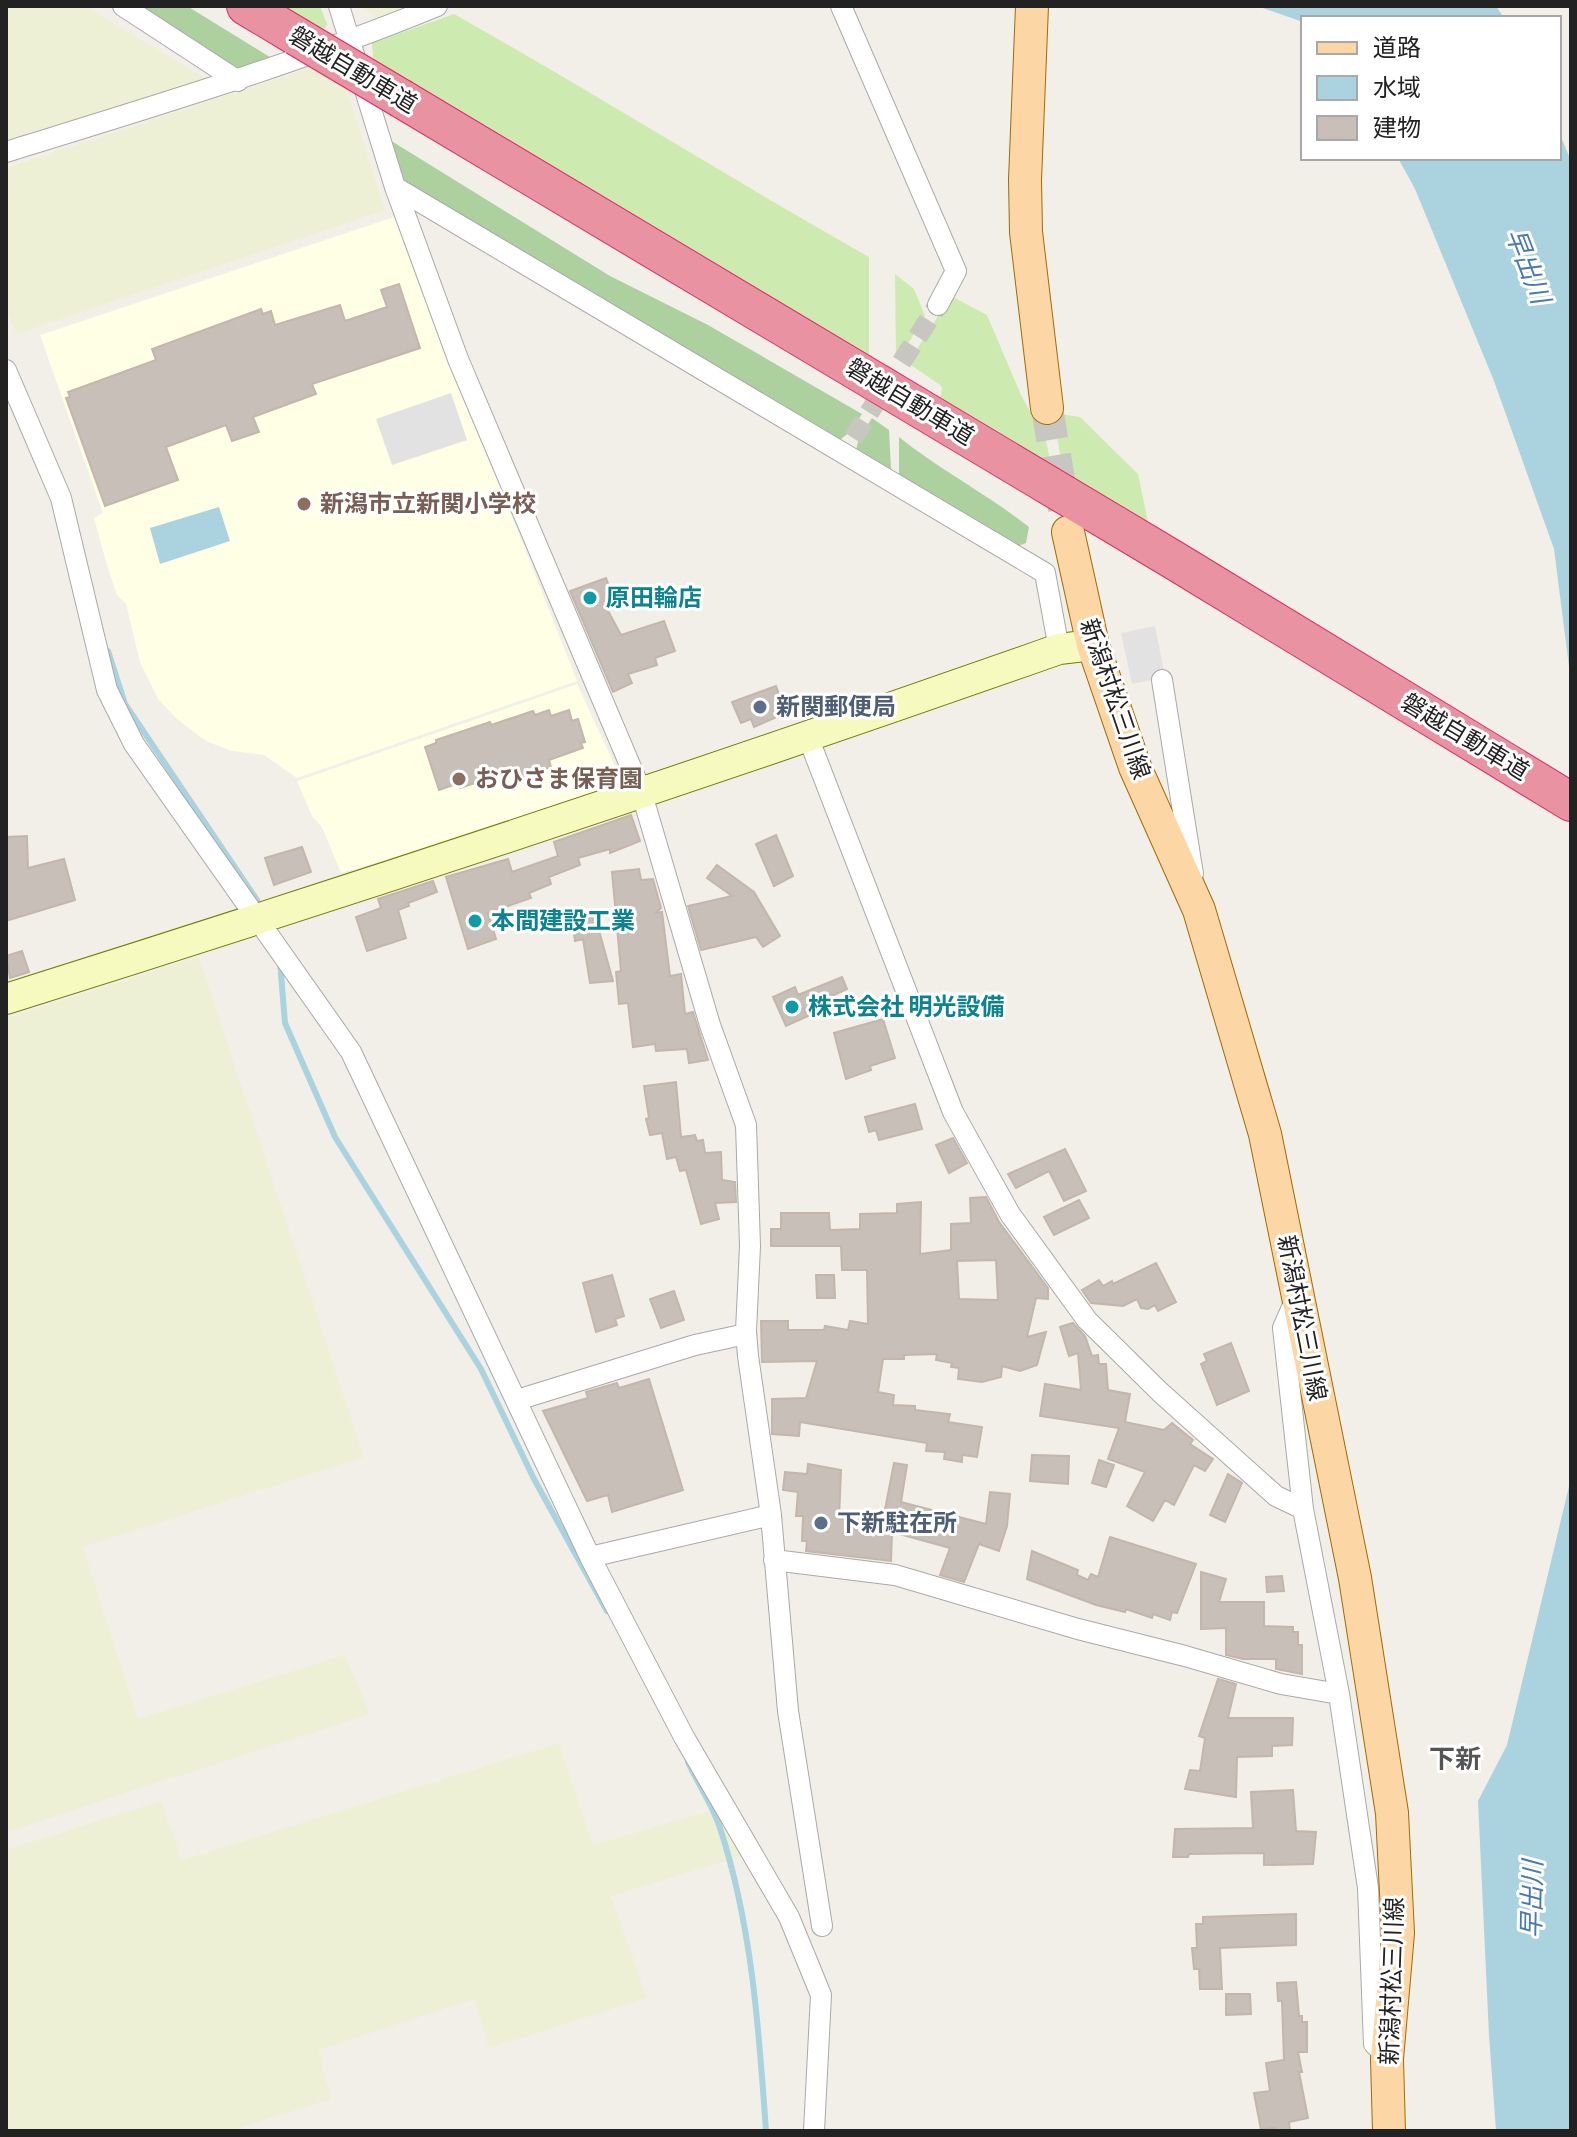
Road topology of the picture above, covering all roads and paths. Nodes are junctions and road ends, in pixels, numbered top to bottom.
1 (123, 6) edge
2 (246, 6) edge
3 (339, 6) edge
4 (437, 6) edge
5 (841, 6) edge
6 (1032, 6) edge
7 (350, 42) junction
8 (238, 81) junction
9 (6, 152) edge
10 (395, 187) junction
11 (938, 305) tunnel mouth
12 (6, 370) edge
13 (1047, 408) tunnel mouth
14 (1068, 532) tunnel mouth
15 (1093, 645) junction
16 (1059, 649) junction
17 (1162, 680) dead end
18 (808, 737) junction
19 (641, 791) junction
20 (1571, 802) edge
21 (1199, 910) junction
22 (257, 920) junction
23 (6, 999) edge
24 (1297, 1296) junction
25 (746, 1334) junction
26 (517, 1400) junction
27 (1303, 1509) junction
28 (771, 1515) junction
29 (590, 1557) junction
30 (774, 1560) junction
31 (1339, 1694) junction
32 (822, 1926) dead end
33 (1387, 2059) junction
34 (814, 2131) edge
35 (1389, 2131) edge

1 - 8 street
2 - 20 highway, 磐越自動車道, bridge
3 - 7 street
4 - 7 street
5 - 11 street
6 - 13 main road
7 - 8 street
7 - 10 street
8 - 9 street
10 - 16 street
10 - 19 street
12 - 22 street
14 - 15 main road, 新潟村松三川線
15 - 16 street
15 - 21 main road, 新潟村松三川線
16 - 18 street
17 - 21 street
18 - 19 street
18 - 27 street
19 - 22 street
19 - 25 street
21 - 24 main road, 新潟村松三川線
22 - 23 street
22 - 26 street
24 - 27 street
24 - 33 main road, 新潟村松三川線
25 - 26 street
25 - 28 street
26 - 29 street
27 - 31 street
28 - 29 street
28 - 30 street
29 - 34 street
30 - 31 street
30 - 32 street
31 - 33 street
33 - 35 main road, 新潟村松三川線

